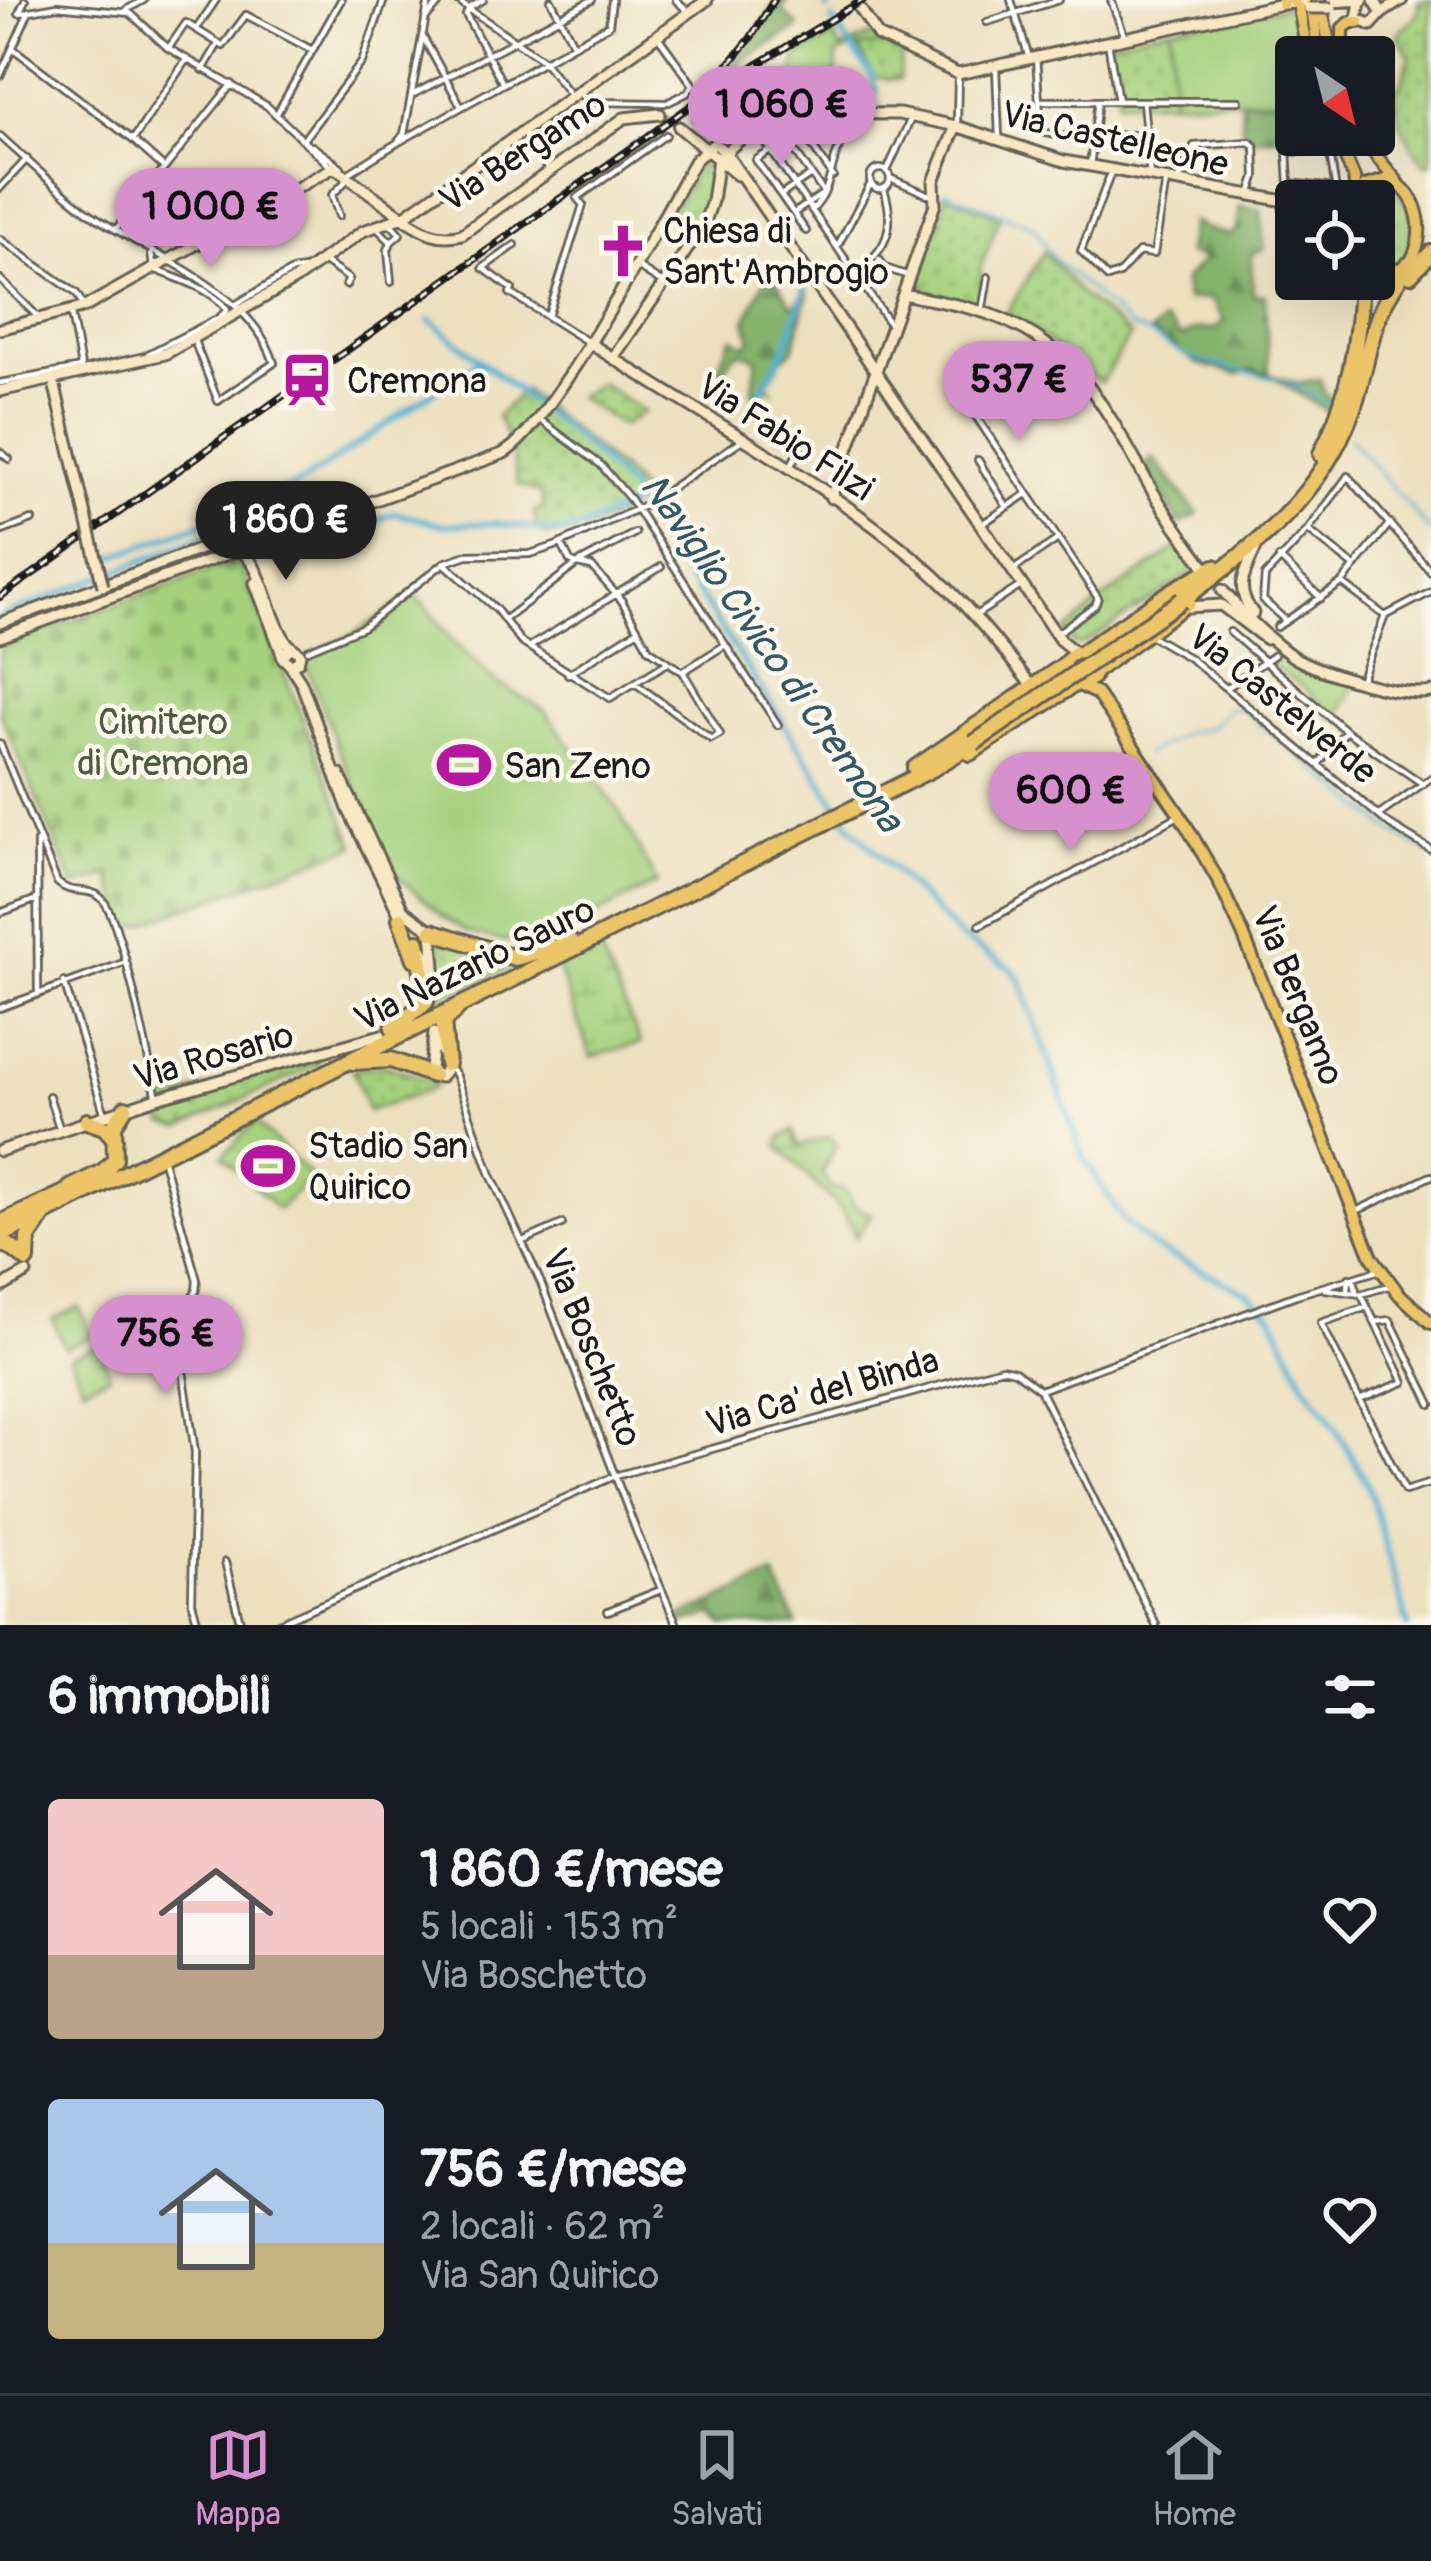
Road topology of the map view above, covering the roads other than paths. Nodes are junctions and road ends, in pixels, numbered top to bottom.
1 (25, 0) edge
2 (144, 0) edge
3 (216, 0) edge
4 (341, 0) edge
5 (385, 0) edge
6 (442, 0) edge
7 (456, 0) edge
8 (483, 0) edge
9 (550, 0) edge
10 (592, 0) edge
11 (612, 0) edge
12 (676, 0) edge
13 (707, 0) edge
14 (1011, 0) edge
15 (1059, 0) edge
16 (1112, 0) edge
17 (1375, 0) edge
18 (1402, 0) edge
19 (1362, 1) edge
20 (430, 2) edge
21 (1298, 3) edge
22 (1332, 4) edge
23 (859, 7) dead end
24 (469, 8) junction
25 (126, 10) junction
26 (29, 11) junction
27 (689, 13) junction
28 (1015, 14) junction
29 (1382, 14) junction
30 (559, 16) junction
31 (1357, 18) junction
32 (425, 21) junction
33 (987, 22) dead end
34 (197, 28) junction
35 (657, 34) junction
36 (1304, 36) edge
37 (1311, 36) edge
38 (1319, 36) edge
39 (1343, 36) edge
40 (423, 37) junction
41 (1125, 37) junction
42 (514, 39) junction
43 (1108, 41) junction
44 (219, 43) junction
45 (574, 43) junction
46 (168, 48) junction
47 (15, 50) junction
48 (312, 50) junction
49 (487, 54) junction
50 (1033, 57) junction
51 (186, 60) junction
52 (543, 60) junction
53 (996, 65) junction
54 (203, 70) junction
55 (958, 74) junction
56 (0, 76) edge
57 (445, 76) junction
58 (502, 82) junction
59 (232, 84) junction
60 (574, 93) junction
61 (412, 94) junction
62 (1041, 101) junction
63 (1098, 101) junction
64 (1118, 101) junction
65 (1143, 101) junction
66 (1239, 101) dead end
67 (461, 106) junction
68 (839, 112) junction
69 (789, 113) junction
70 (660, 114) tunnel mouth
71 (277, 115) junction
72 (912, 116) junction
73 (696, 119) dead end
74 (772, 119) junction
75 (681, 126) tunnel mouth
76 (956, 126) junction
77 (799, 127) dead end
78 (756, 129) junction
79 (520, 131) junction
80 (844, 131) junction
81 (1120, 134) dead end
82 (666, 135) dead end
83 (1146, 135) junction
84 (0, 136) edge
85 (805, 136) junction
86 (830, 139) junction
87 (133, 140) junction
88 (305, 142) junction
89 (999, 142) junction
90 (397, 143) junction
91 (789, 143) junction
92 (1094, 143) junction
93 (812, 145) junction
94 (1112, 146) dead end
95 (836, 150) junction
96 (771, 151) junction
97 (314, 153) junction
98 (721, 154) junction
99 (1376, 156) edge
100 (27, 159) junction
101 (694, 160) junction
102 (822, 160) junction
103 (328, 166) junction
104 (1090, 166) junction
105 (163, 167) junction
106 (549, 170) junction
107 (1112, 170) junction
108 (810, 172) junction
109 (316, 175) junction
110 (888, 175) junction
111 (833, 176) junction
112 (1150, 177) junction
113 (347, 178) junction
114 (1289, 180) edge
115 (1335, 180) edge
116 (1172, 181) junction
117 (871, 183) junction
118 (1395, 183) edge
119 (1398, 183) junction
120 (795, 186) junction
121 (0, 188) edge
122 (884, 189) junction
123 (824, 193) junction
124 (781, 195) junction
125 (1250, 197) junction
126 (935, 198) junction
127 (1275, 201) edge
128 (810, 207) junction
129 (404, 210) junction
130 (390, 213) junction
131 (794, 214) junction
132 (339, 216) dead end
133 (1418, 216) junction
134 (1431, 228) edge
135 (370, 229) junction
136 (116, 230) junction
137 (806, 231) dead end
138 (0, 238) edge
139 (391, 242) junction
140 (515, 245) dead end
141 (837, 248) junction
142 (1431, 249) edge
143 (148, 250) junction
144 (878, 258) junction
145 (172, 260) junction
146 (1411, 261) junction
147 (318, 264) junction
148 (634, 265) junction
149 (154, 269) junction
150 (1395, 269) edge
151 (854, 273) junction
152 (909, 277) junction
153 (988, 277) dead end
154 (0, 279) edge
155 (391, 282) dead end
156 (664, 284) junction
157 (346, 285) dead end
158 (903, 294) junction
159 (1359, 300) edge
160 (85, 307) junction
161 (238, 308) junction
162 (982, 312) junction
163 (71, 314) junction
164 (1380, 314) junction
165 (548, 316) junction
166 (41, 320) junction
167 (891, 326) junction
168 (0, 329) edge
169 (192, 336) junction
170 (588, 342) junction
171 (613, 358) junction
172 (79, 371) junction
173 (876, 371) junction
174 (53, 380) junction
175 (0, 387) edge
176 (975, 415) dead end
177 (539, 419) junction
178 (742, 440) junction
179 (800, 449) dead end
180 (0, 452) edge
181 (9, 459) dead end
182 (977, 460) dead end
183 (788, 470) junction
184 (1027, 494) junction
185 (831, 498) junction
186 (1007, 507) junction
187 (637, 509) junction
188 (32, 520) dead end
189 (1390, 522) junction
190 (981, 524) junction
191 (1308, 530) junction
192 (0, 532) edge
193 (635, 533) dead end
194 (1058, 539) junction
195 (561, 543) junction
196 (1257, 545) junction
197 (241, 550) junction
198 (1279, 558) junction
199 (444, 563) junction
200 (577, 564) junction
201 (661, 567) dead end
202 (1355, 567) junction
203 (1216, 568) junction
204 (1012, 570) junction
205 (1431, 572) edge
206 (1022, 584) junction
207 (1342, 584) junction
208 (103, 586) junction
209 (1222, 590) dead end
210 (1431, 592) edge
211 (615, 596) junction
212 (1321, 598) junction
213 (1179, 602) junction
214 (1385, 616) junction
215 (974, 617) junction
216 (505, 620) junction
217 (1286, 621) junction
218 (0, 623) edge
219 (1276, 627) dead end
220 (638, 630) junction
221 (1231, 632) dead end
222 (1154, 634) junction
223 (1106, 636) junction
224 (0, 637) edge
225 (1058, 637) junction
226 (725, 645) junction
227 (529, 647) junction
228 (1280, 649) junction
229 (295, 654) junction
230 (1119, 654) junction
231 (1072, 657) junction
232 (1263, 662) junction
233 (667, 663) junction
234 (683, 672) junction
235 (568, 674) junction
236 (1087, 679) junction
237 (1361, 679) junction
238 (634, 683) junction
239 (1033, 687) junction
240 (1227, 688) junction
241 (1431, 689) edge
242 (1046, 704) junction
243 (778, 725) dead end
244 (1346, 731) junction
245 (972, 741) junction
246 (0, 743) edge
247 (1318, 763) junction
248 (932, 769) junction
249 (901, 778) junction
250 (1431, 778) edge
251 (1424, 784) junction
252 (842, 810) junction
253 (1180, 815) junction
254 (1379, 815) junction
255 (37, 836) junction
256 (1431, 850) edge
257 (37, 899) junction
258 (0, 914) edge
259 (400, 919) junction
260 (980, 926) dead end
261 (432, 931) junction
262 (582, 939) junction
263 (418, 942) junction
264 (126, 962) junction
265 (421, 972) junction
266 (64, 982) junction
267 (38, 992) junction
268 (469, 998) junction
269 (0, 1008) edge
270 (381, 1035) junction
271 (337, 1064) junction
272 (442, 1071) junction
273 (459, 1089) junction
274 (50, 1096) dead end
275 (157, 1098) junction
276 (125, 1108) junction
277 (105, 1115) junction
278 (87, 1121) junction
279 (218, 1125) junction
280 (59, 1130) junction
281 (115, 1139) junction
282 (0, 1151) edge
283 (163, 1161) junction
284 (134, 1168) junction
285 (1431, 1176) edge
286 (84, 1183) junction
287 (53, 1208) junction
288 (1352, 1213) junction
289 (562, 1224) dead end
290 (0, 1229) edge
291 (522, 1241) junction
292 (0, 1245) edge
293 (26, 1266) junction
294 (1349, 1278) junction
295 (1385, 1280) junction
296 (0, 1286) edge
297 (1320, 1288) junction
298 (1348, 1290) junction
299 (1359, 1294) junction
300 (1367, 1307) junction
301 (1352, 1311) junction
302 (1375, 1322) junction
303 (1431, 1323) edge
304 (1418, 1376) junction
305 (1404, 1382) junction
306 (1040, 1390) junction
307 (1359, 1400) junction
308 (1431, 1405) edge
309 (615, 1477) junction
310 (1431, 1483) edge
311 (225, 1562) dead end
312 (660, 1590) junction
313 (608, 1611) dead end
314 (198, 1625) edge
315 (241, 1625) edge
316 (274, 1625) edge
317 (677, 1625) edge
318 (1156, 1625) edge

1 - 26 street
2 - 25 street
3 - 34 street
4 - 48 street
5 - 88 street
6 - 32 street
7 - 24 street
8 - 24 street
9 - 30 street
10 - 30 street
11 - 45 street
12 - 27 street
13 - 27 street
14 - 28 street
15 - 28 street
16 - 41 street
17 - 29 street
18 - 29 street
19 - 22 street
19 - 31 street
20 - 32 street
21 - 22 street, bridge
21 - 36 main road
21 - 37 main road
21 - 38 main road
21 - 41 street
22 - 31 street
23 - 55 street
24 - 42 street
24 - 49 street
25 - 26 street
25 - 46 street
26 - 47 street
27 - 35 street
28 - 33 street
28 - 50 street
29 - 31 street
30 - 42 street
30 - 45 street
31 - 39 main road
32 - 40 street
34 - 44 street
34 - 46 street
35 - 60 street
35 - 60 street
40 - 57 street
40 - 61 street
41 - 43 street
42 - 49 street
42 - 52 street
43 - 50 street
43 - 64 street
44 - 48 street
44 - 54 street
45 - 52 street
46 - 51 street
47 - 56 street
47 - 87 street
48 - 71 street
49 - 57 street
49 - 58 street
50 - 53 street
50 - 62 street
51 - 54 street
51 - 87 street
52 - 58 street
52 - 60 street
53 - 55 street
53 - 89 street
54 - 59 street
55 - 76 street
57 - 61 street
57 - 67 street
58 - 67 street
59 - 71 street
59 - 105 street
60 - 79 street
61 - 90 street
62 - 63 street
62 - 92 street
63 - 64 street
63 - 92 street
64 - 65 street
65 - 66 street
65 - 83 street
67 - 90 street
68 - 69 street, Via Castelleone
68 - 72 street, Via Castelleone
68 - 80 street
69 - 73 street
69 - 74 street, Via Castelleone
70 - 106 street, Via Bergamo
71 - 88 street
72 - 76 street, Via Castelleone
72 - 110 street
74 - 78 street, Via Castelleone
74 - 91 street
75 - 98 street, Via Bergamo
76 - 89 street, Via Castelleone
76 - 126 street
77 - 85 street
78 - 96 street
78 - 98 street, Via Castelleone
79 - 106 street
79 - 129 street
80 - 86 street
80 - 95 street
81 - 83 street
82 - 165 street
83 - 112 street
84 - 100 street
85 - 91 street
85 - 93 street
86 - 93 street
86 - 95 street
87 - 105 street
88 - 97 street
88 - 113 street
89 - 104 street, Via Castelleone
90 - 113 street
91 - 96 street
91 - 108 street
92 - 94 street
92 - 104 street
93 - 102 street
95 - 111 street
96 - 120 street
96 - 124 street
97 - 103 street
97 - 109 street
98 - 101 street, Via Castelleone
98 - 101 street
98 - 156 street
98 - 173 street, Via Bergamo
99 - 119 main road
100 - 121 street
100 - 136 street
101 - 148 street, Via Castelleone
102 - 108 street
102 - 111 street
103 - 109 street
103 - 113 street
104 - 107 street, Via Castelleone
105 - 136 street
106 - 129 street, Via Bergamo
107 - 112 street, Via Castelleone
107 - 116 street
108 - 120 street
108 - 123 street
109 - 145 street
110 - 117 street
110 - 122 street
110 - 126 street
111 - 123 street
112 - 116 street, Via Castelleone
113 - 130 street
113 - 132 street
114 - 115 street
116 - 125 street, Via Castelleone
116 - 125 street
117 - 122 street
117 - 141 street
118 - 119 main road
119 - 133 main road
120 - 124 street
120 - 128 street
122 - 144 street
123 - 128 street
124 - 131 street
125 - 127 street, Via Castelleone
126 - 152 street
128 - 131 street
128 - 141 street
129 - 130 street
129 - 130 street
130 - 135 street
130 - 139 street
131 - 137 street
133 - 134 main road
133 - 146 main road
135 - 139 street
135 - 147 street
136 - 143 street
138 - 160 street
139 - 155 street
140 - 165 street, Via Fabio Filzi
141 - 151 street
142 - 146 main road
142 - 164 highway
143 - 145 street
143 - 149 street
144 - 151 street
144 - 152 street
145 - 149 street
145 - 161 street
146 - 150 main road
146 - 164 highway
147 - 157 street
147 - 161 street
147 - 161 street
148 - 156 street
148 - 170 street, Via Castelleone
149 - 160 street
149 - 169 street
151 - 167 street
152 - 158 street
153 - 162 street
154 - 166 street
156 - 171 street
158 - 162 street
158 - 167 street
159 - 203 highway
160 - 163 street
161 - 169 street
161 - 169 street
162 - 203 street
163 - 166 street
163 - 172 street
164 - 196 highway
165 - 170 street, Via Fabio Filzi
166 - 168 street
167 - 173 street
169 - 172 street
170 - 171 street, Via Fabio Filzi
170 - 177 street, Via Castelleone
171 - 178 street, Via Fabio Filzi
172 - 174 street
173 - 185 street
173 - 190 street, Via Bergamo
174 - 175 street
174 - 208 street, bridge
176 - 184 street
177 - 187 street
177 - 197 street, Via Castelleone
178 - 183 street, Via Fabio Filzi
178 - 187 street
179 - 183 street
180 - 181 street
182 - 186 street
183 - 185 street, Via Fabio Filzi
184 - 186 street
184 - 194 street
185 - 215 street, Via Fabio Filzi
186 - 190 street
187 - 195 street
187 - 226 street
188 - 192 street
189 - 191 street
189 - 202 street
189 - 205 street
190 - 204 street, Via Bergamo
191 - 198 street
191 - 202 street
193 - 200 street
194 - 204 street
194 - 225 street
195 - 199 street
195 - 200 street
196 - 203 highway
196 - 228 street
197 - 208 street
197 - 224 street
197 - 229 street
198 - 212 street
198 - 217 street
199 - 216 street
199 - 229 street
200 - 211 street
200 - 216 street
201 - 211 street
202 - 207 street
203 - 213 highway
203 - 223 highway
204 - 206 street, Via Bergamo
206 - 215 street
206 - 225 street, Via Bergamo
207 - 212 street
207 - 214 street
208 - 218 street
209 - 228 street
210 - 214 street
211 - 220 street
211 - 227 street
212 - 217 street
213 - 222 highway
213 - 228 street
213 - 245 highway, bridge
214 - 237 street
215 - 239 street, Via Fabio Filzi
216 - 227 street
217 - 219 street
220 - 233 street
220 - 235 street
221 - 232 street
222 - 230 highway
222 - 240 street, Via Castelverde
223 - 230 highway
223 - 231 highway
225 - 231 street, Via Bergamo
226 - 234 street
226 - 243 street
227 - 235 street
228 - 232 street
228 - 237 street
229 - 259 street
229 - 261 street
230 - 236 highway
231 - 236 main road, Via Bergamo
231 - 236 main road, Via Bergamo
231 - 239 highway
232 - 240 street
232 - 244 street
233 - 234 street
233 - 238 street
234 - 238 street
235 - 238 street
236 - 242 highway
236 - 253 main road, Via Bergamo
237 - 241 street
239 - 242 street, Via Fabio Filzi
239 - 249 highway
240 - 247 street, Via Castelverde
242 - 248 highway
244 - 247 street
244 - 251 street
245 - 248 highway, Via Nazario Sauro
245 - 249 highway, Via Nazario Sauro
246 - 255 street
247 - 254 street, Via Castelverde
248 - 252 highway, Via Nazario Sauro
249 - 252 highway, Via Nazario Sauro
250 - 251 street
251 - 254 street
252 - 262 highway, Via Nazario Sauro
252 - 268 highway, Via Nazario Sauro
253 - 260 street
253 - 288 main road, Via Bergamo
254 - 256 street, Via Castelverde
255 - 257 street
255 - 264 street
257 - 258 street
257 - 267 street
259 - 263 street
259 - 265 highway
261 - 262 highway
261 - 263 street
261 - 263 street
262 - 270 highway, Via Nazario Sauro
263 - 265 highway
264 - 266 street
264 - 275 street
265 - 270 highway
266 - 267 street
266 - 277 street
267 - 269 street
268 - 271 highway, Via Nazario Sauro
268 - 272 highway
270 - 275 street, Via Rosario
270 - 286 highway, Via Nazario Sauro
271 - 272 highway
271 - 279 highway, Via Nazario Sauro
272 - 273 street, Via Boschetto
272 - 273 street
273 - 291 street, Via Boschetto
274 - 280 street
275 - 276 street, Via Rosario
276 - 277 street, Via Rosario
276 - 281 highway
277 - 278 street, Via Rosario
278 - 280 street, Via Rosario
278 - 281 highway
279 - 283 street
279 - 284 highway, Via Nazario Sauro
280 - 282 street, Via Rosario
281 - 286 highway
283 - 284 street
283 - 314 street
284 - 287 highway, Via Nazario Sauro
285 - 288 street
286 - 290 highway, Via Nazario Sauro
287 - 290 highway, Via Nazario Sauro
287 - 293 highway
288 - 295 main road, Via Bergamo
289 - 291 street
291 - 309 street, Via Boschetto
292 - 293 highway
293 - 296 street
294 - 295 street
294 - 297 street
294 - 298 street
294 - 299 street
295 - 299 street
295 - 303 main road, Via Bergamo
297 - 298 street
297 - 306 street
298 - 299 street
299 - 300 street
299 - 301 street
300 - 301 street
300 - 302 street
301 - 307 street
302 - 304 street
302 - 305 street
304 - 305 street
304 - 308 street
305 - 307 street
306 - 309 street, Via Ca' del Binda
306 - 318 street
307 - 310 street
309 - 312 street, Via Boschetto
309 - 316 street, Via Ca' del Binda
311 - 315 street
312 - 313 street
312 - 317 street, Via Boschetto

